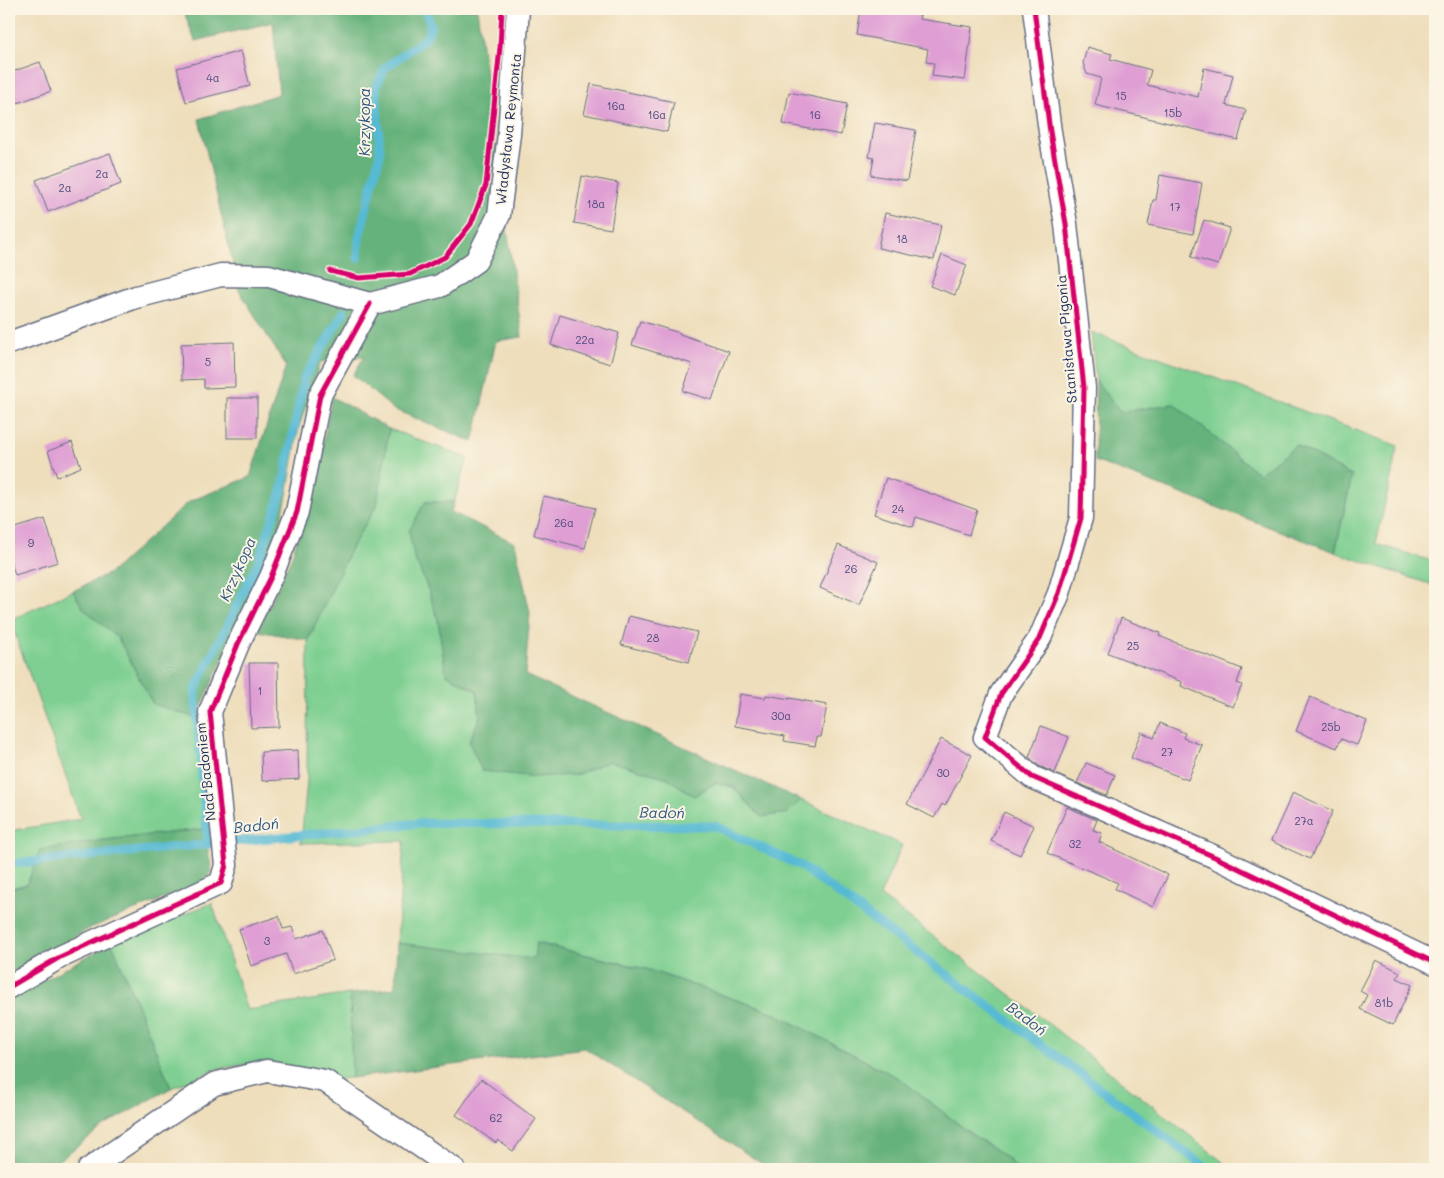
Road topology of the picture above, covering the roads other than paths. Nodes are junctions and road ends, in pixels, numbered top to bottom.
1 (518, 9) edge
2 (1034, 9) edge
3 (370, 304) junction
4 (9, 343) edge
5 (1435, 964) edge
6 (9, 987) edge
7 (89, 1169) edge
8 (454, 1169) edge

1 - 3 street, Władysława Reymonta
2 - 5 street, Stanisława Pigonia
3 - 4 street, Władysława Reymonta
3 - 6 street, Nad Badoniem
7 - 8 street

